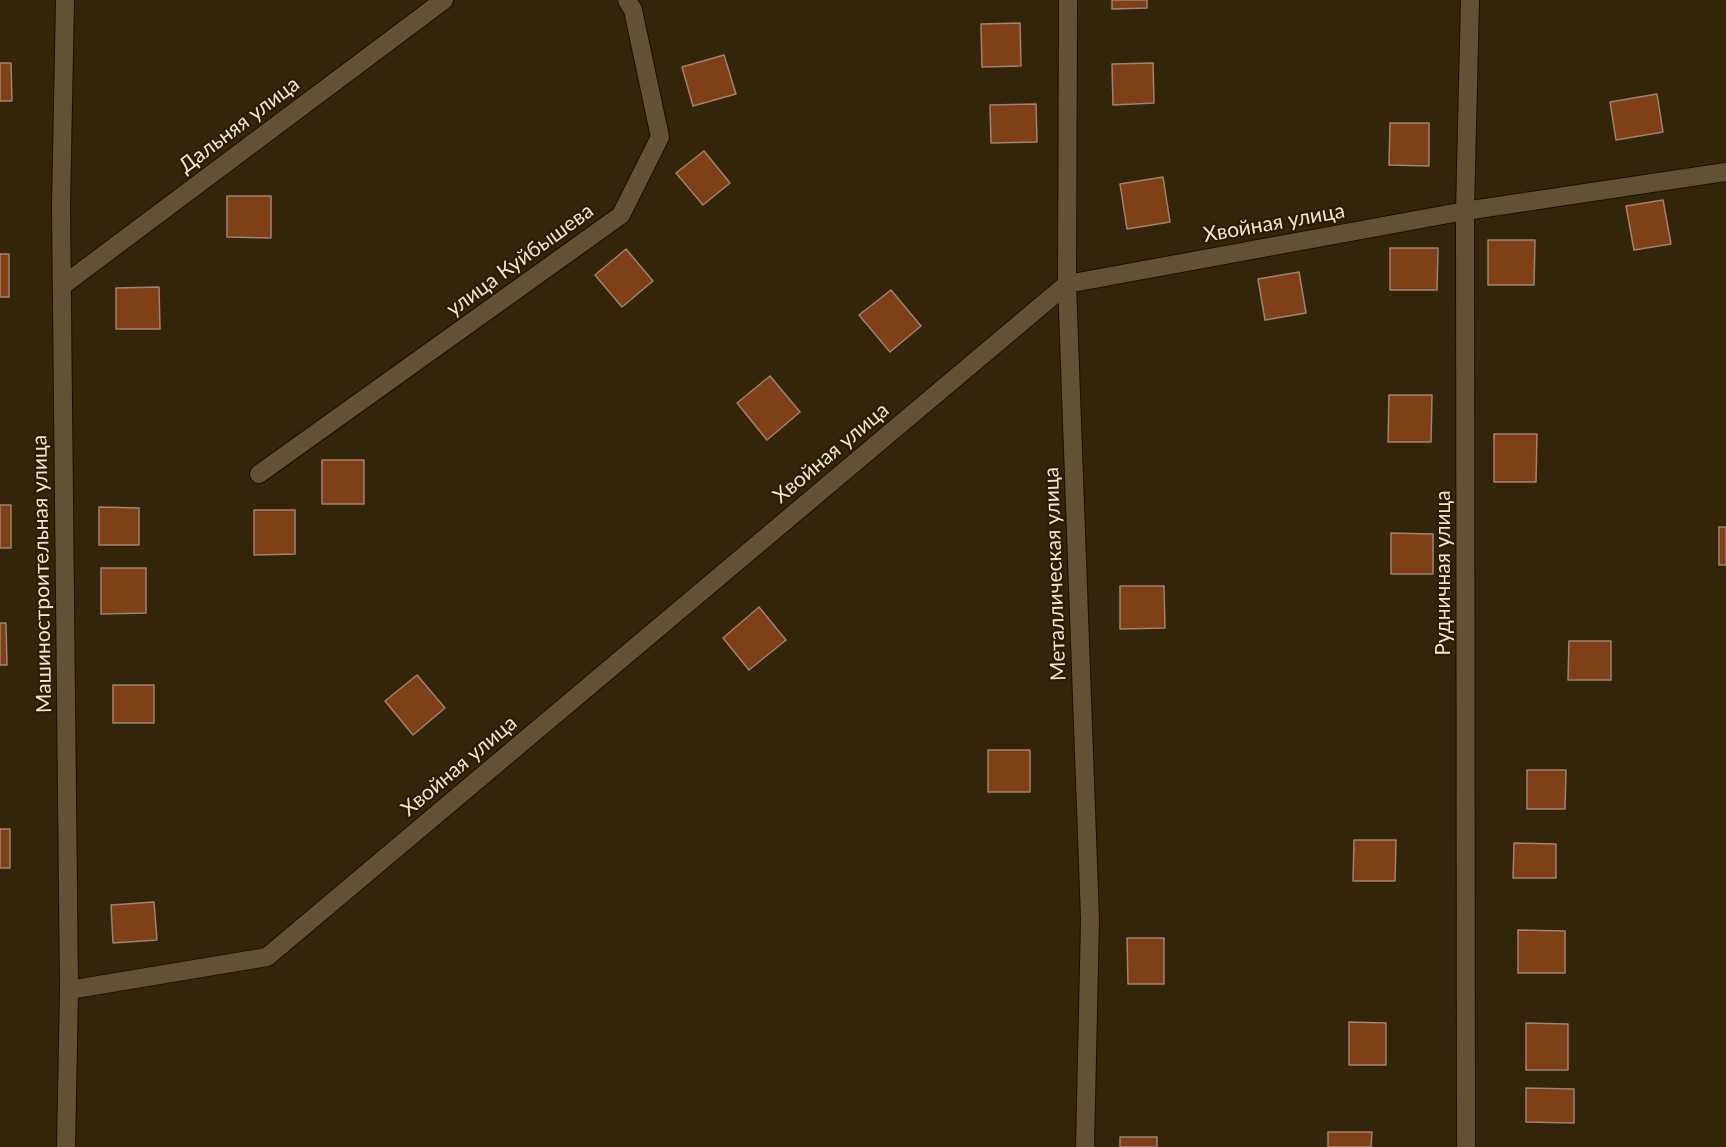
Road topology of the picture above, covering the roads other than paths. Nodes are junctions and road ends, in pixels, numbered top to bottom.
1 (65, 0) edge
2 (444, 0) edge
3 (627, 0) edge
4 (1068, 0) edge
5 (1470, 0) edge
6 (1726, 172) edge
7 (1465, 212) junction
8 (1066, 284) junction
9 (62, 286) junction
10 (259, 474) dead end
11 (69, 990) junction
12 (66, 1147) edge
13 (1085, 1147) edge
14 (1466, 1147) edge

1 - 9 street, Машиностроительная улица
2 - 9 street, Дальняя улица
3 - 10 street, улица Куйбышева
4 - 8 street, Металлическая улица
5 - 7 street, Рудничная улица
6 - 7 street, Хвойная улица
7 - 8 street, Хвойная улица
7 - 14 street, Рудничная улица
8 - 11 street, Хвойная улица
8 - 13 street, Металлическая улица
9 - 11 street, Машиностроительная улица
11 - 12 street, Машиностроительная улица

